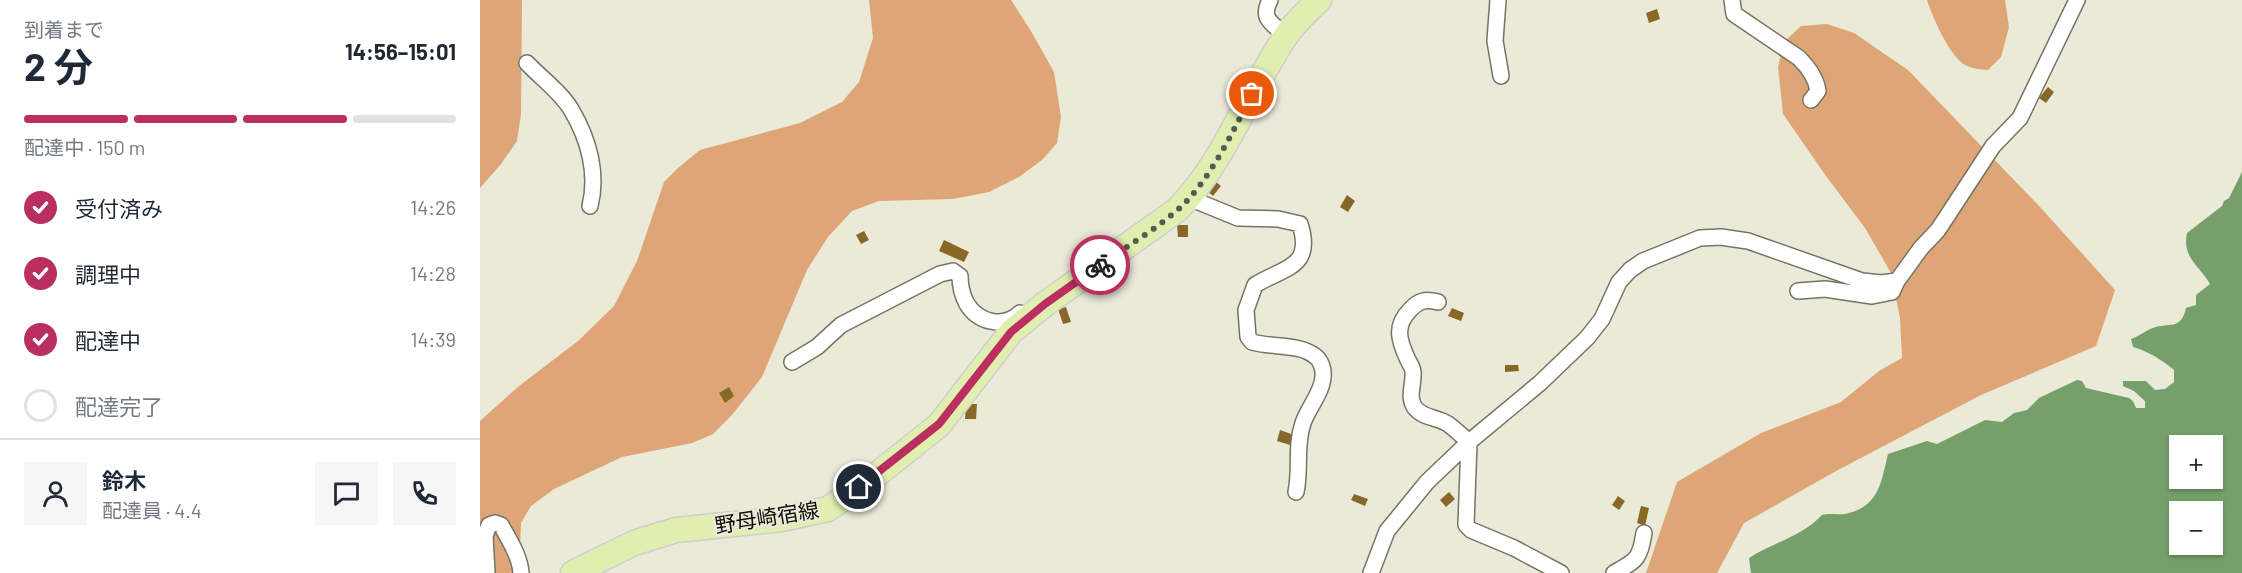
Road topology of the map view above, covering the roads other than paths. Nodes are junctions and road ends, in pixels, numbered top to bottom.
1 (1270, 0) edge
2 (1319, 0) edge
3 (1498, 0) edge
4 (1732, 0) edge
5 (2078, 0) edge
6 (1286, 36) junction
7 (527, 63) dead end
8 (1501, 76) dead end
9 (1811, 100) dead end
10 (1189, 198) junction
11 (590, 207) dead end
12 (1897, 280) junction
13 (1798, 291) dead end
14 (1438, 303) dead end
15 (1040, 309) junction
16 (792, 362) dead end
17 (1468, 442) junction
18 (1296, 492) dead end
19 (1644, 533) dead end
20 (487, 573) edge
21 (521, 573) edge
22 (573, 573) edge
23 (1371, 573) edge
24 (1561, 573) edge
25 (1614, 573) edge

1 - 6 street
2 - 6 main road, 野母崎宿線
3 - 8 street
4 - 9 street
5 - 12 street
6 - 10 main road, 野母崎宿線
7 - 11 street
10 - 15 main road, 野母崎宿線
10 - 18 street
12 - 13 street
12 - 17 street
14 - 17 street
15 - 16 street
15 - 22 main road, 野母崎宿線
17 - 23 street
17 - 24 street
19 - 25 street
20 - 21 street

